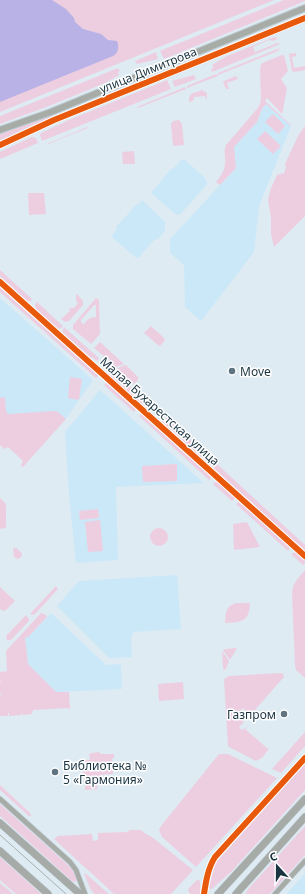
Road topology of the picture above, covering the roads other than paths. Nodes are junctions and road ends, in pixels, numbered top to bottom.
1 (305, 8) edge
2 (305, 18) edge
3 (0, 130) edge
4 (0, 145) edge
5 (0, 282) edge
6 (305, 556) edge
7 (305, 758) edge
8 (305, 799) edge
9 (0, 800) edge
10 (305, 817) edge
11 (0, 823) edge
12 (0, 850) edge
13 (305, 861) edge
14 (48, 894) edge
15 (80, 894) edge
16 (86, 894) edge
17 (204, 894) edge
18 (218, 894) edge
19 (236, 894) edge
20 (275, 894) edge

1 - 3 street, улица Димитрова
2 - 4 street, улица Димитрова
5 - 6 street, Малая Бухарестская улица
7 - 17 street
8 - 18 main road
9 - 16 street
10 - 19 main road
11 - 15 main road
12 - 14 main road
13 - 20 street

